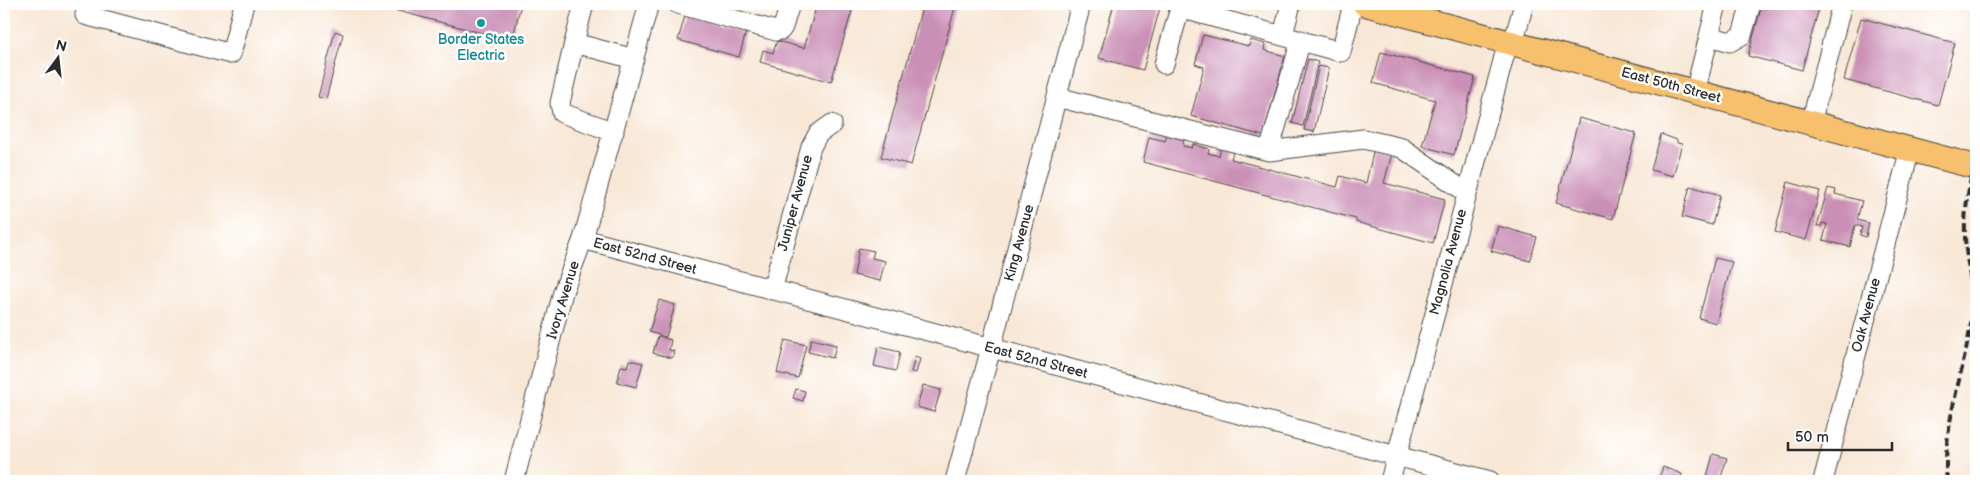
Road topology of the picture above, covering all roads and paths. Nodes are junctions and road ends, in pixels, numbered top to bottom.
1 (88, 4) edge
2 (244, 4) edge
3 (584, 4) edge
4 (678, 4) edge
5 (790, 4) edge
6 (1081, 4) edge
7 (1291, 4) edge
8 (1353, 4) edge
9 (1365, 4) edge
10 (1524, 4) edge
11 (1717, 4) edge
12 (1751, 4) edge
13 (1842, 4) edge
14 (642, 5) edge
15 (1181, 6) edge
16 (1226, 11) edge
17 (1710, 36) junction
18 (1292, 38) junction
19 (574, 43) junction
20 (1510, 43) junction
21 (634, 59) junction
22 (1164, 64) dead end
23 (1695, 92) junction
24 (1057, 97) junction
25 (1811, 123) junction
26 (832, 124) dead end
27 (614, 132) junction
28 (1910, 149) junction
29 (1269, 152) junction
30 (1976, 167) edge
31 (1467, 193) junction
32 (584, 239) junction
33 (772, 290) junction
34 (991, 348) junction
35 (1396, 457) junction
36 (514, 481) edge
37 (955, 481) edge
38 (1390, 481) edge
39 (1490, 481) edge
40 (1823, 481) edge

1 - 2 street
3 - 19 street
4 - 5 street
6 - 24 street, King Avenue
7 - 18 street
8 - 18 street
9 - 20 main road, East 50th Street
10 - 20 street, Magnolia Avenue
11 - 17 street
12 - 17 street
13 - 25 street
14 - 21 street, Ivory Avenue
15 - 16 street
15 - 22 street
16 - 18 street
17 - 23 street
18 - 29 street
19 - 21 street
19 - 27 street
20 - 23 main road, East 50th Street
20 - 31 street, Magnolia Avenue
21 - 27 street, Ivory Avenue
23 - 25 main road, East 50th Street
24 - 29 street
24 - 34 street, King Avenue
25 - 28 main road, East 50th Street
26 - 33 street, Juniper Avenue
27 - 32 street, Ivory Avenue
28 - 30 main road, East 50th Street
28 - 40 street, Oak Avenue
29 - 31 street
31 - 35 street, Magnolia Avenue
32 - 33 street, East 52nd Street
32 - 36 street, Ivory Avenue
33 - 34 street, East 52nd Street
34 - 35 street, East 52nd Street
34 - 37 street, King Avenue
35 - 38 street, Magnolia Avenue
35 - 39 street, East 52nd Street

